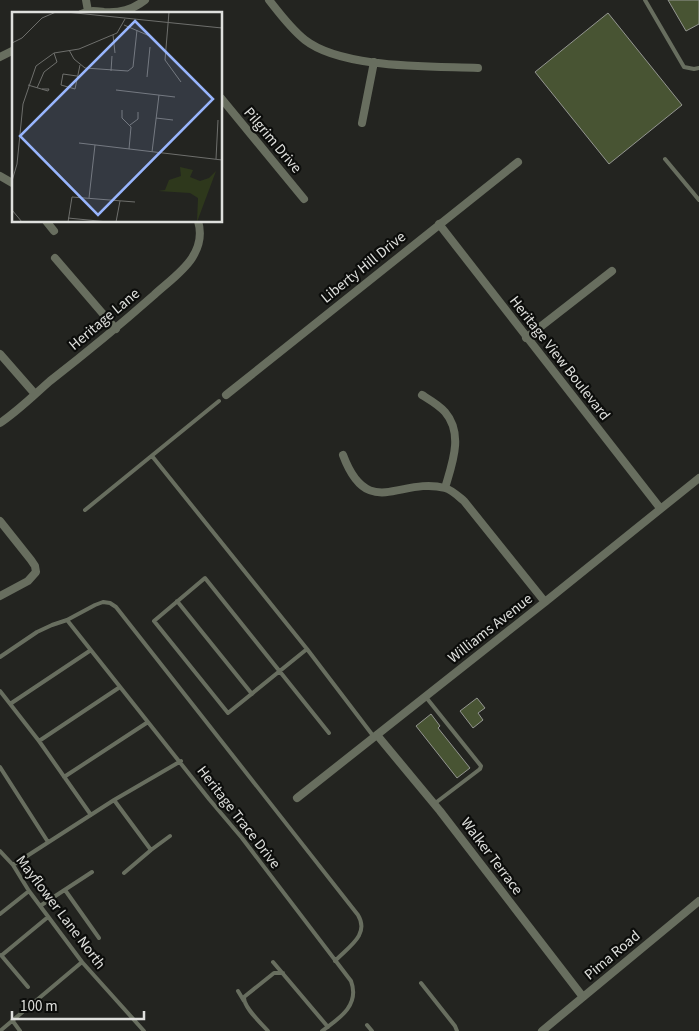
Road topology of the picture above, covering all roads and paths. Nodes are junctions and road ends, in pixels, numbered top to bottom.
1 (86, 0) edge
2 (145, 0) edge
3 (269, 0) edge
4 (645, 0) edge
5 (84, 12) edge
6 (12, 51) edge
7 (0, 57) edge
8 (374, 62) junction
9 (478, 68) dead end
10 (699, 68) edge
11 (222, 101) edge
12 (362, 123) dead end
13 (664, 159) dead end
14 (518, 162) dead end
15 (0, 176) edge
16 (12, 183) edge
17 (304, 199) dead end
18 (699, 200) edge
19 (47, 222) edge
20 (198, 222) edge
21 (439, 224) junction
22 (54, 231) dead end
23 (55, 258) dead end
24 (612, 271) dead end
25 (116, 329) junction
26 (526, 338) junction
27 (0, 354) edge
28 (35, 394) junction
29 (226, 395) dead end
30 (422, 396) dead end
31 (219, 401) dead end
32 (0, 422) edge
33 (343, 455) dead end
34 (152, 456) junction
35 (699, 478) edge
36 (445, 488) junction
37 (660, 508) junction
38 (85, 510) dead end
39 (0, 521) edge
40 (0, 596) edge
41 (177, 601) junction
42 (545, 602) junction
43 (68, 620) junction
44 (307, 649) junction
45 (91, 650) junction
46 (0, 657) edge
47 (280, 671) junction
48 (120, 687) junction
49 (0, 690) edge
50 (252, 694) junction
51 (425, 696) junction
52 (10, 704) junction
53 (148, 722) junction
54 (329, 733) dead end
55 (375, 736) junction
56 (39, 741) junction
57 (181, 761) junction
58 (0, 767) edge
59 (64, 777) junction
60 (296, 798) dead end
61 (114, 800) junction
62 (434, 804) junction
63 (91, 815) junction
64 (170, 836) dead end
65 (48, 842) junction
66 (151, 850) junction
67 (0, 851) edge
68 (13, 865) junction
69 (92, 872) dead end
70 (124, 873) dead end
71 (65, 890) junction
72 (29, 891) junction
73 (699, 901) edge
74 (40, 906) junction
75 (0, 914) edge
76 (48, 916) junction
77 (99, 938) dead end
78 (1, 954) edge
79 (335, 960) junction
80 (82, 962) junction
81 (273, 962) dead end
82 (283, 973) junction
83 (421, 983) dead end
84 (28, 987) dead end
85 (238, 992) dead end
86 (583, 997) junction
87 (244, 1001) junction
88 (12, 1020) junction
89 (368, 1025) dead end
90 (328, 1027) junction
91 (0, 1031) edge
92 (20, 1031) edge
93 (144, 1031) edge
94 (268, 1031) edge
95 (322, 1031) edge
96 (372, 1031) edge
97 (457, 1031) edge
98 (542, 1031) edge

1 - 5 street
2 - 5 street
3 - 8 street
4 - 10 lane
6 - 7 street
8 - 9 street
8 - 12 street
11 - 17 street, Pilgrim Drive
13 - 18 lane
14 - 21 street, Liberty Hill Drive
15 - 16 street
19 - 22 street
20 - 25 street, Heritage Lane
21 - 26 street, Heritage View Boulevard
21 - 29 street, Liberty Hill Drive
23 - 25 street
24 - 26 street
25 - 28 street, Heritage Lane
26 - 37 street, Heritage View Boulevard
27 - 28 street
28 - 32 street, Heritage Lane
30 - 36 street
31 - 34 lane
33 - 36 street
34 - 38 lane
34 - 44 lane
35 - 37 street, Williams Avenue
36 - 42 street
37 - 42 street, Williams Avenue
39 - 40 street
41 - 47 lane
41 - 50 lane
41 - 50 lane
42 - 51 street, Williams Avenue
43 - 45 lane, Heritage Trace Drive
43 - 46 lane
43 - 79 lane
44 - 47 lane
44 - 55 lane
45 - 48 lane, Heritage Trace Drive
45 - 52 lane
47 - 50 lane
47 - 54 lane
48 - 53 lane, Heritage Trace Drive
48 - 56 lane
49 - 52 lane
51 - 55 street, Williams Avenue
51 - 62 lane
52 - 56 lane
53 - 57 lane, Heritage Trace Drive
53 - 59 lane
55 - 60 street, Williams Avenue
55 - 62 street, Walker Terrace
56 - 59 lane
57 - 61 lane
57 - 79 lane, Heritage Trace Drive
58 - 65 lane
59 - 63 lane
61 - 63 lane
61 - 66 lane
62 - 86 street, Walker Terrace
63 - 65 lane
64 - 66 lane
65 - 68 lane
66 - 70 lane
67 - 68 lane, Mayflower Lane North
68 - 72 lane, Mayflower Lane North
69 - 71 lane
71 - 74 lane
71 - 77 lane
72 - 74 lane, Mayflower Lane North
72 - 75 lane
73 - 86 street, Pima Road
74 - 76 lane, Mayflower Lane North
76 - 78 lane
76 - 80 lane, Mayflower Lane North
78 - 84 lane
79 - 90 lane, Heritage Trace Drive
80 - 88 lane
80 - 93 lane, Mayflower Lane North
81 - 82 lane
82 - 87 lane
82 - 90 lane
83 - 97 lane
85 - 87 lane
86 - 98 street, Pima Road
87 - 94 lane
88 - 91 lane
88 - 92 lane
89 - 96 lane
90 - 95 lane, Heritage Trace Drive

